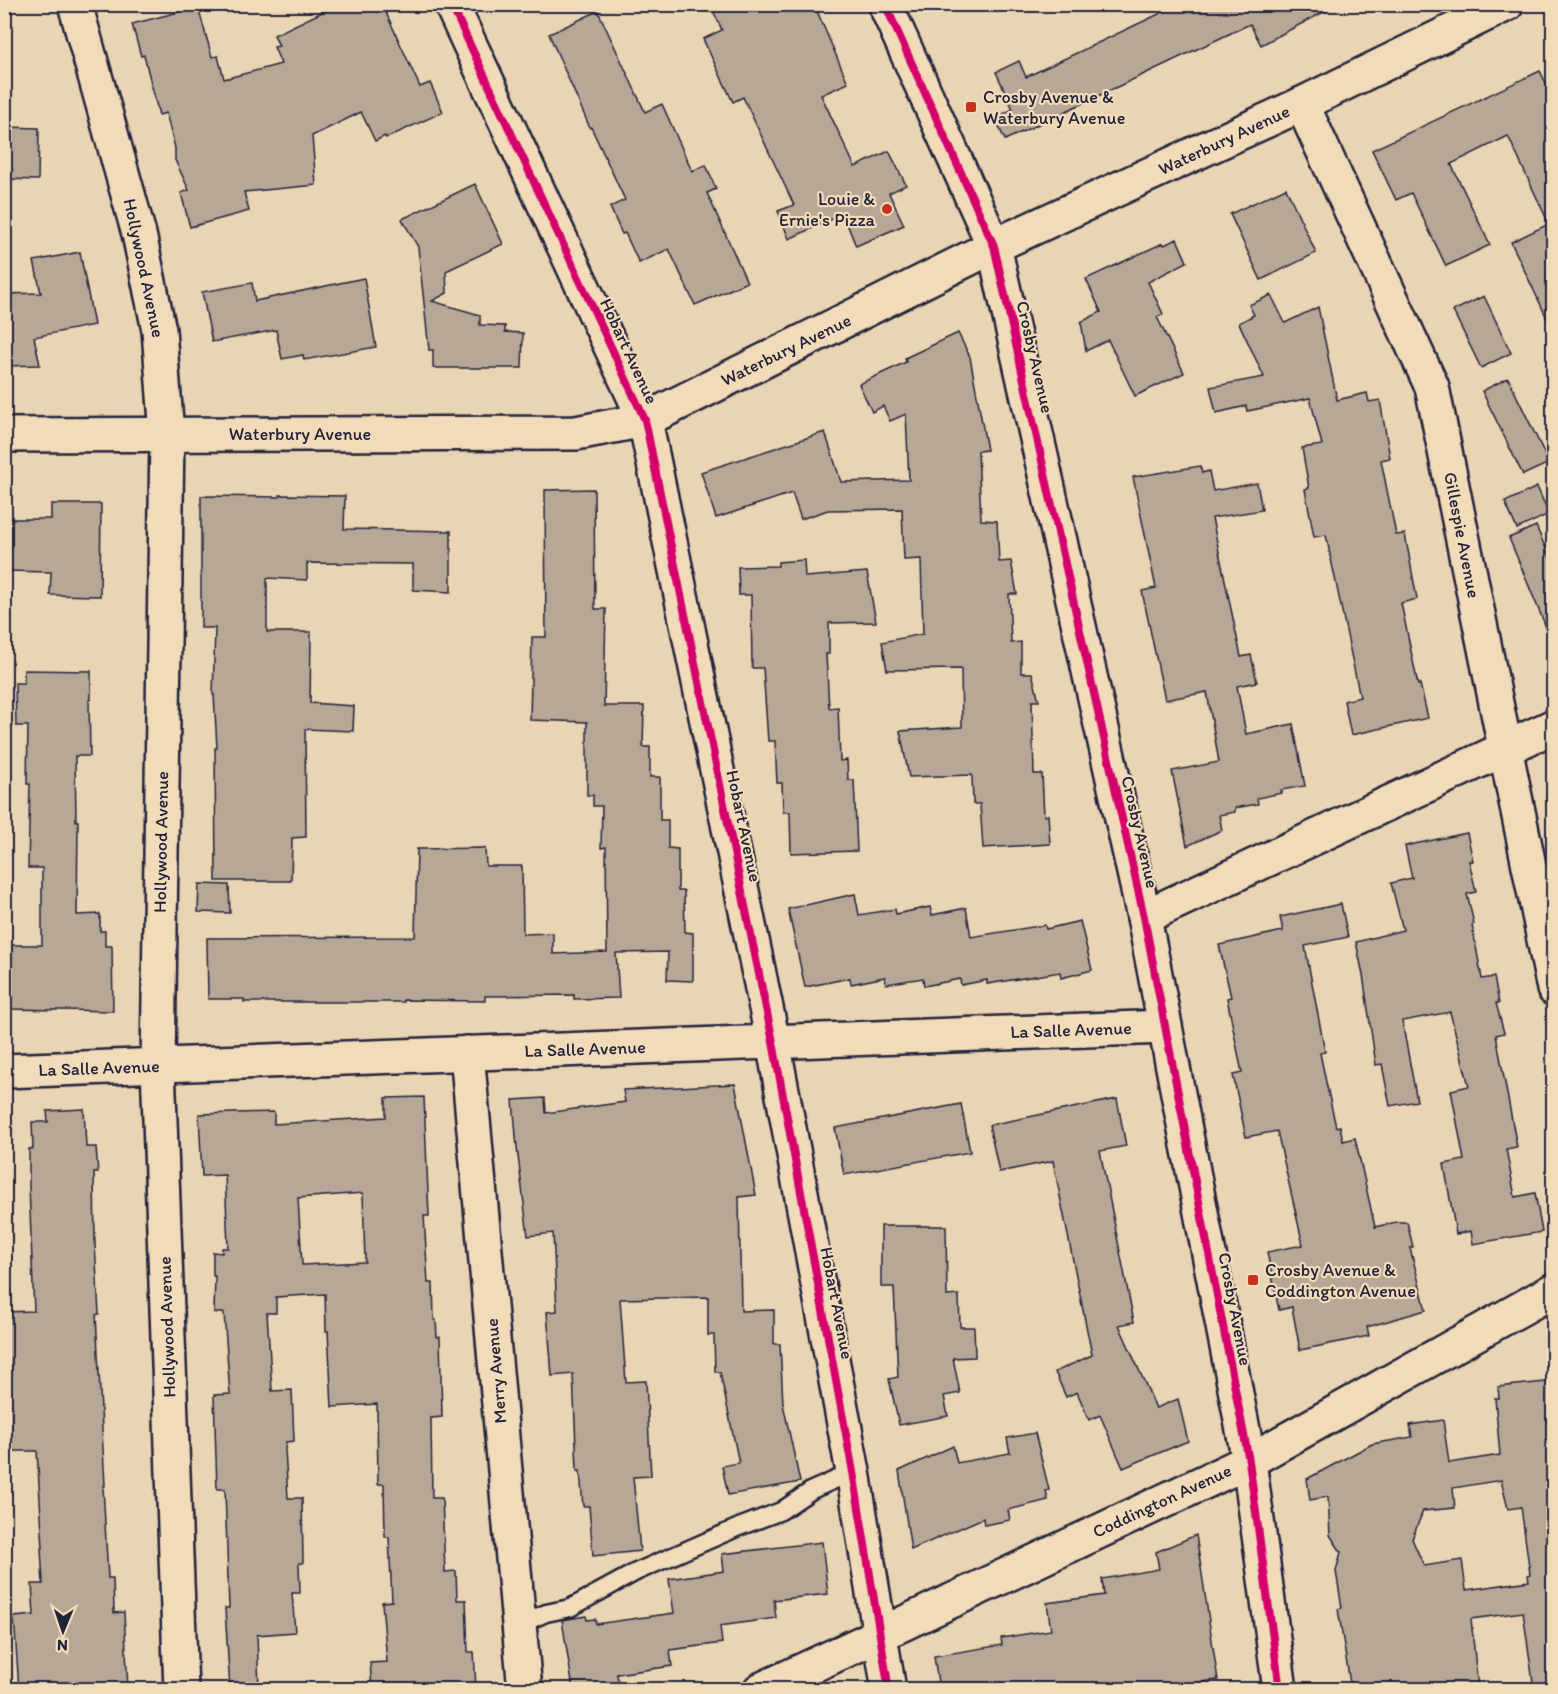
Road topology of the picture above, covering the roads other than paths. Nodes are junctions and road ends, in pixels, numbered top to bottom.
1 (75, 4) edge
2 (451, 4) edge
3 (885, 4) edge
4 (1507, 4) edge
5 (1302, 104) junction
6 (994, 246) junction
7 (645, 420) junction
8 (4, 435) edge
9 (167, 435) junction
10 (1554, 726) edge
11 (1505, 749) junction
12 (1144, 917) junction
13 (1554, 989) edge
14 (1166, 1027) junction
15 (773, 1042) junction
16 (467, 1053) junction
17 (158, 1066) junction
18 (4, 1071) edge
19 (1554, 1290) edge
20 (1249, 1461) junction
21 (853, 1472) junction
22 (519, 1625) junction
23 (881, 1634) junction
24 (181, 1689) edge
25 (525, 1689) edge
26 (759, 1689) edge
27 (889, 1689) edge
28 (1280, 1689) edge

1 - 9 street, Hollywood Avenue
2 - 7 street, Hobart Avenue
3 - 6 street, Crosby Avenue
4 - 5 street, Waterbury Avenue
5 - 6 street, Waterbury Avenue
5 - 11 street, Gillespie Avenue
6 - 7 street, Waterbury Avenue
6 - 12 street, Crosby Avenue
7 - 9 street, Waterbury Avenue
7 - 15 street, Hobart Avenue
8 - 9 street, Waterbury Avenue
9 - 17 street, Hollywood Avenue
10 - 11 street
11 - 12 street
11 - 13 street, Gillespie Avenue
12 - 14 street, Crosby Avenue
14 - 15 street, La Salle Avenue
14 - 20 street, Crosby Avenue
15 - 16 street, La Salle Avenue
15 - 21 street, Hobart Avenue
16 - 17 street, La Salle Avenue
16 - 22 street, Merry Avenue
17 - 18 street, La Salle Avenue
17 - 24 street, Hollywood Avenue
19 - 20 street, Coddington Avenue
20 - 23 street, Coddington Avenue
20 - 28 street, Crosby Avenue
21 - 22 lane
21 - 23 street, Hobart Avenue
22 - 25 street, Merry Avenue
23 - 26 street, Coddington Avenue
23 - 27 street, Hobart Avenue

